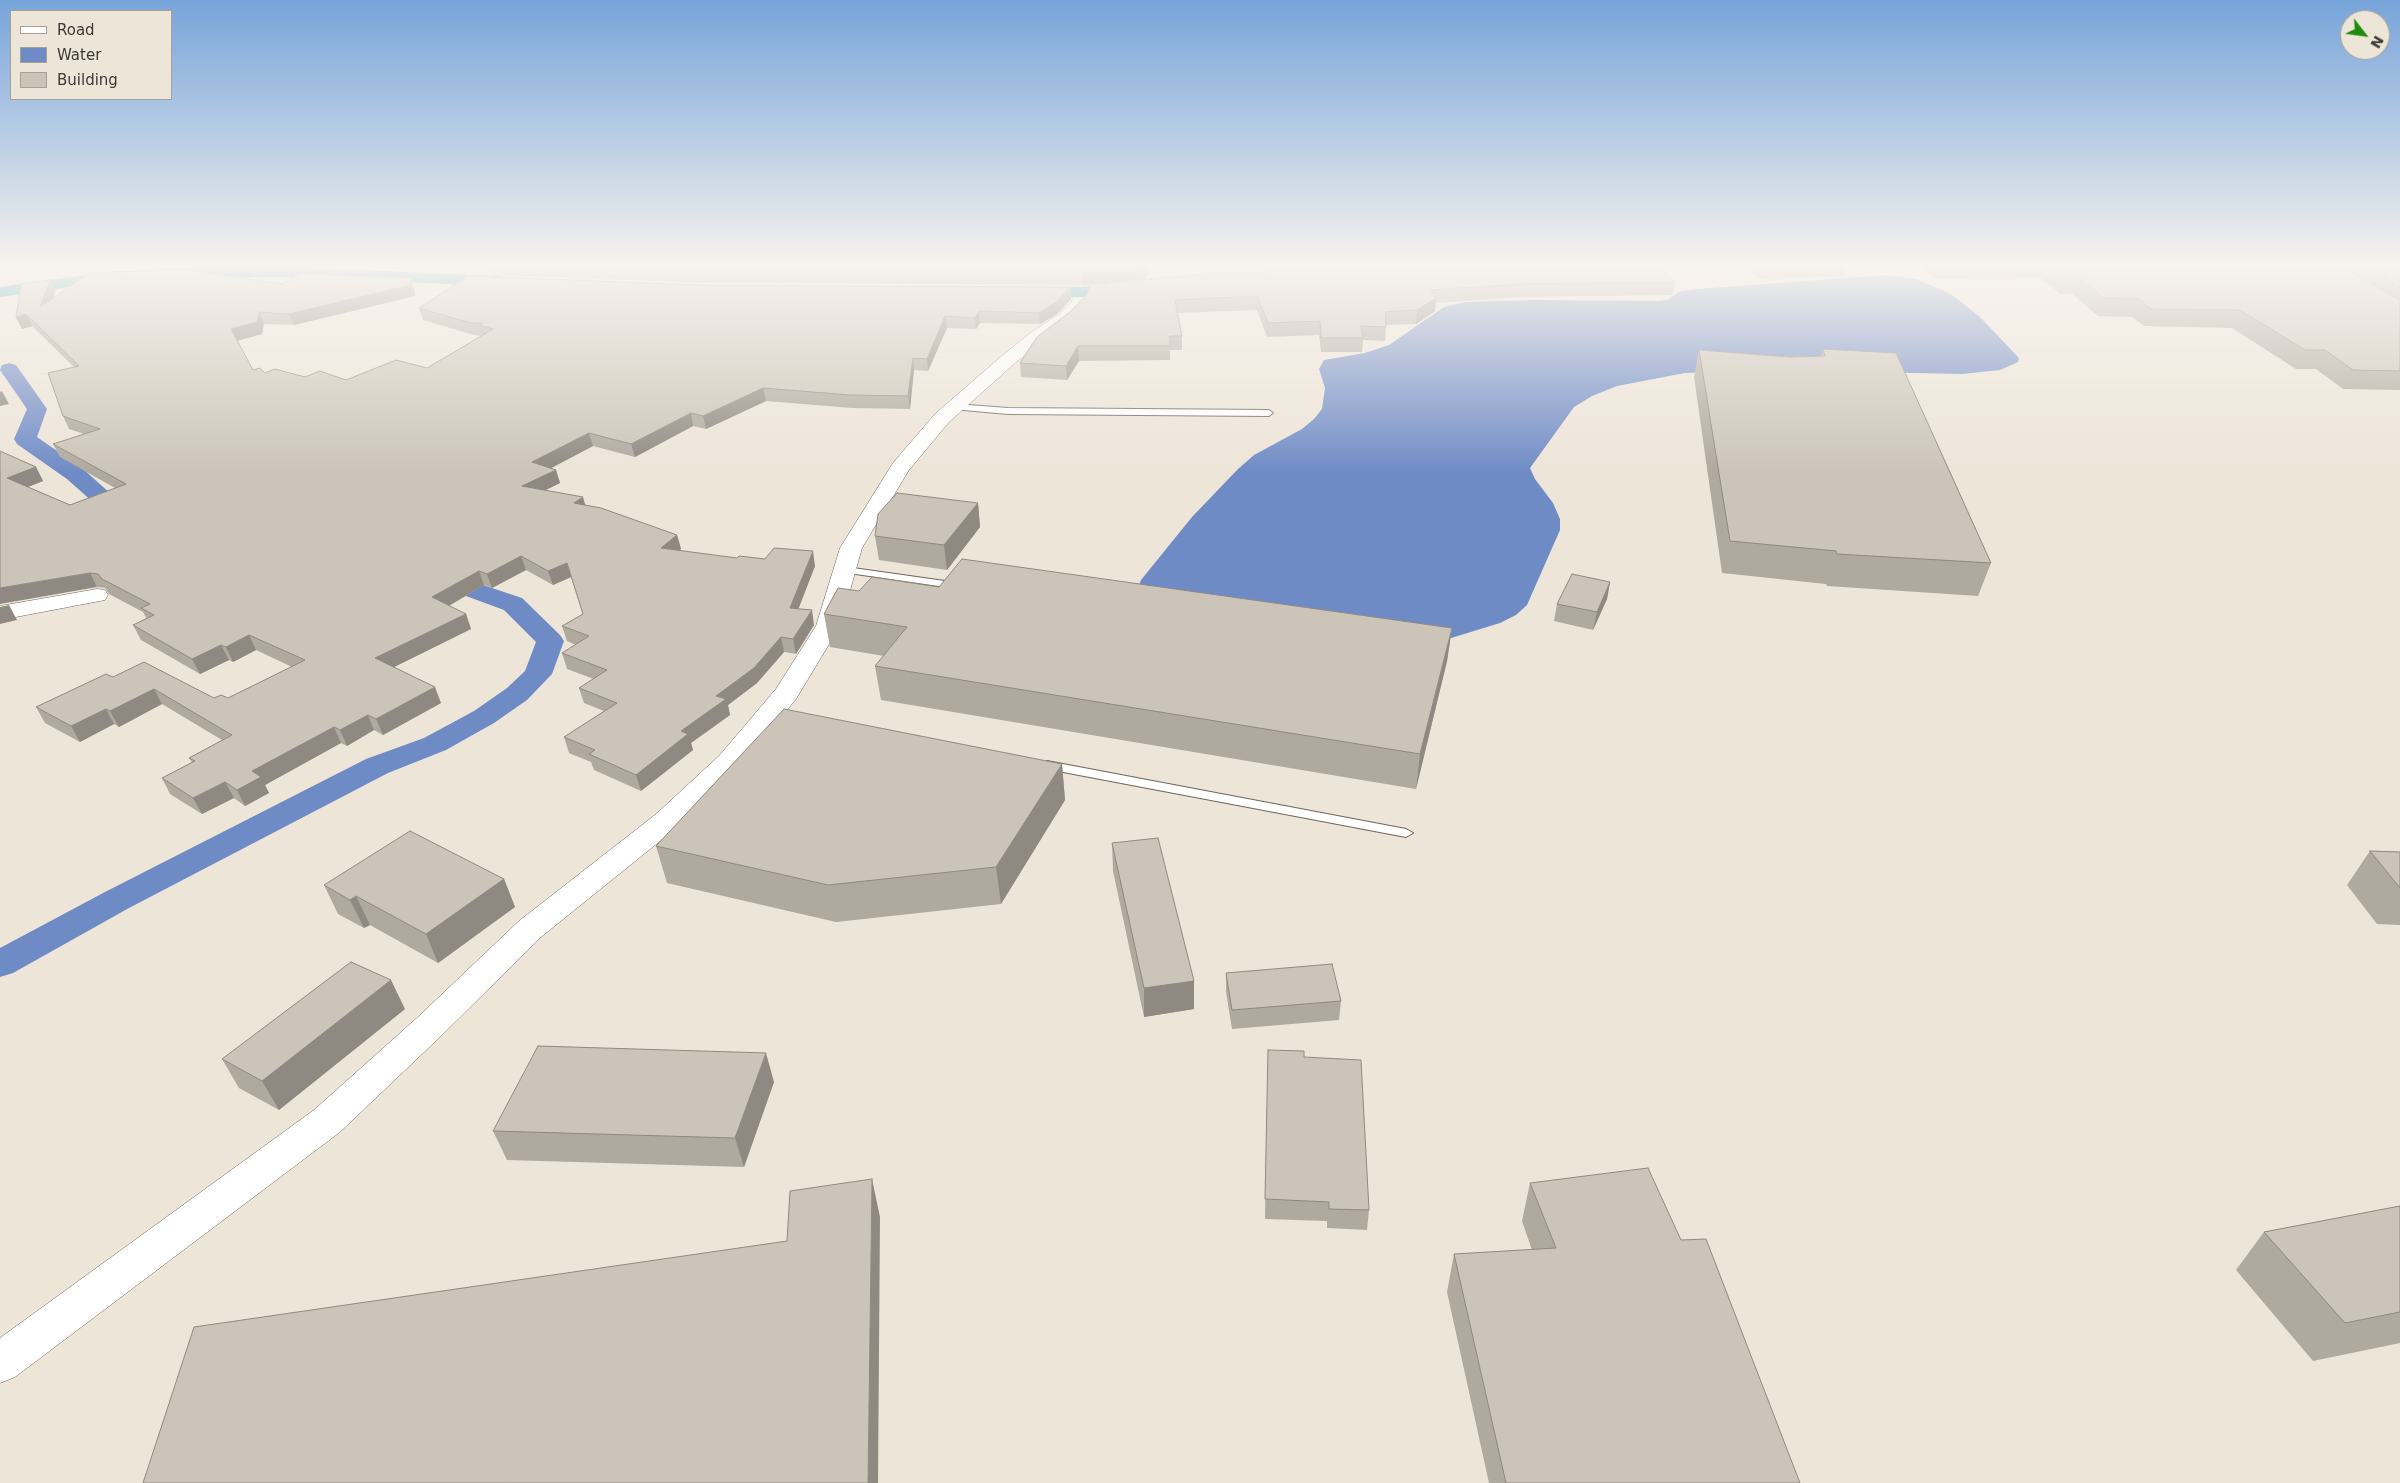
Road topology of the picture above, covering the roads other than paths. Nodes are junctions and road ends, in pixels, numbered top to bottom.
1 (1040, 334) edge
2 (955, 407) junction
3 (1269, 413) dead end
4 (846, 570) junction
5 (973, 588) edge
6 (97, 595) dead end
7 (0, 613) edge
8 (1034, 762) edge
9 (1406, 833) dead end
10 (0, 1363) edge

1 - 2 street
2 - 3 lane
2 - 4 street
4 - 5 lane
4 - 10 street
6 - 7 street
8 - 9 lane

